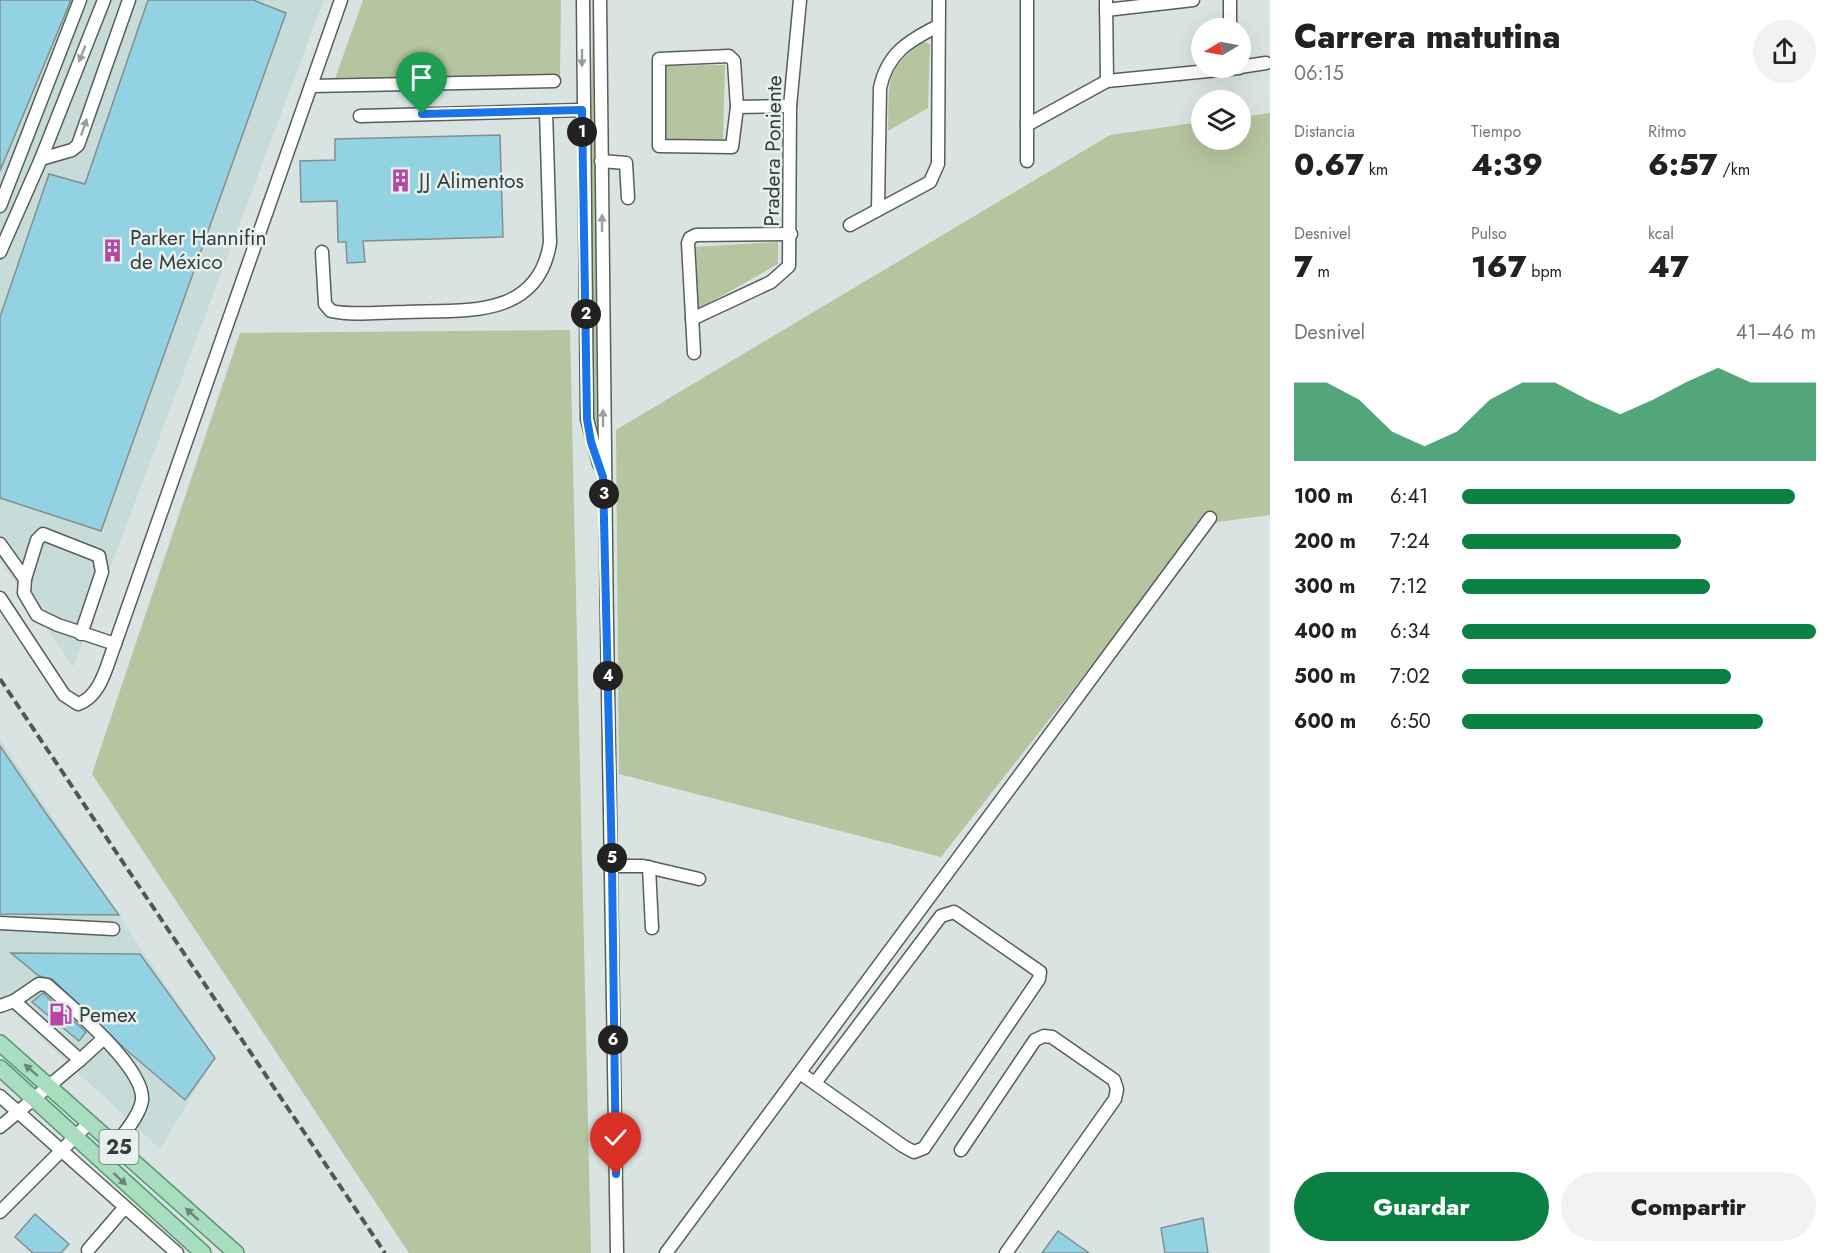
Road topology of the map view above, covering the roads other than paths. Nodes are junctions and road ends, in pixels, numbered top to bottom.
1 (80, 0) edge
2 (104, 0) edge
3 (129, 0) edge
4 (341, 0) edge
5 (583, 0) edge
6 (600, 0) edge
7 (800, 0) edge
8 (939, 0) edge
9 (1027, 0) edge
10 (1193, 0) edge
11 (1230, 0) edge
12 (1106, 5) edge
13 (1230, 18) edge
14 (938, 26) junction
15 (1266, 63) dead end
16 (1251, 65) edge
17 (1191, 72) edge
18 (554, 81) dead end
19 (1107, 81) junction
20 (311, 86) junction
21 (790, 106) junction
22 (737, 107) junction
23 (582, 110) junction
24 (546, 111) junction
25 (360, 116) dead end
26 (1027, 125) junction
27 (41, 159) junction
28 (601, 161) junction
29 (1027, 161) dead end
30 (628, 198) dead end
31 (0, 206) edge
32 (878, 209) junction
33 (850, 225) dead end
34 (791, 234) junction
35 (0, 252) edge
36 (322, 252) dead end
37 (692, 319) junction
38 (694, 353) dead end
39 (603, 477) junction
40 (1210, 518) dead end
41 (0, 544) edge
42 (24, 579) junction
43 (0, 598) edge
44 (81, 634) junction
45 (115, 644) junction
46 (612, 866) junction
47 (649, 867) junction
48 (699, 879) dead end
49 (0, 923) edge
50 (652, 928) dead end
51 (112, 929) dead end
52 (14, 1001) junction
53 (0, 1006) edge
54 (104, 1038) junction
55 (0, 1043) edge
56 (80, 1060) junction
57 (0, 1068) edge
58 (800, 1073) junction
59 (815, 1083) junction
60 (49, 1086) junction
61 (0, 1096) edge
62 (33, 1098) junction
63 (17, 1111) junction
64 (90, 1122) junction
65 (0, 1127) edge
66 (75, 1137) junction
67 (115, 1144) junction
68 (61, 1150) junction
69 (961, 1150) dead end
70 (101, 1161) junction
71 (125, 1207) junction
72 (0, 1212) edge
73 (88, 1250) dead end
74 (197, 1251) edge
75 (177, 1253) edge
76 (236, 1253) edge
77 (617, 1253) edge
78 (666, 1253) edge
79 (1006, 1253) edge

1 - 31 street
2 -> 27 street
27 -> 3 street
4 - 20 street
5 -> 23 street
6 - 28 street
7 - 21 street, Pradera Poniente
8 - 14 street
9 - 26 street
10 - 12 street
11 - 13 street
12 - 19 street
14 - 32 street
14 - 32 street
15 - 16 street
17 - 19 street
18 - 20 street
19 - 26 street
20 - 45 street
21 - 22 street
21 - 34 street, Pradera Poniente
22 - 22 street
23 - 24 street
23 - 39 street
24 - 25 street
24 - 36 street
26 - 29 street
27 - 35 street
28 - 30 street
39 -> 28 street
32 - 33 street
34 - 37 street, Pradera Poniente
34 - 37 street
37 - 38 street
39 - 46 street
40 - 58 street
41 - 42 street
42 - 44 street
42 - 44 street
43 - 45 street
44 - 45 street
46 - 47 street
46 - 77 street
47 - 48 street
47 - 50 street
49 - 51 street
52 - 53 street
52 - 54 street
52 - 56 street
54 - 56 street
54 - 67 street
60 -> 55 main road, 25
56 - 60 street
57 - 62 main road, 25
58 - 59 street
58 - 78 street
59 - 59 street
60 - 62 street
60 - 64 main road, 25
61 - 63 street
62 - 63 street
62 - 66 main road, 25
63 - 65 street
63 - 68 street
64 - 66 street
64 - 67 main road, 25
66 - 68 street
66 - 70 main road, 25
67 - 70 street
76 -> 67 main road, 25
68 - 71 street
68 - 72 street
69 - 79 street
70 -> 74 main road, 25
71 - 73 street
71 - 75 street

